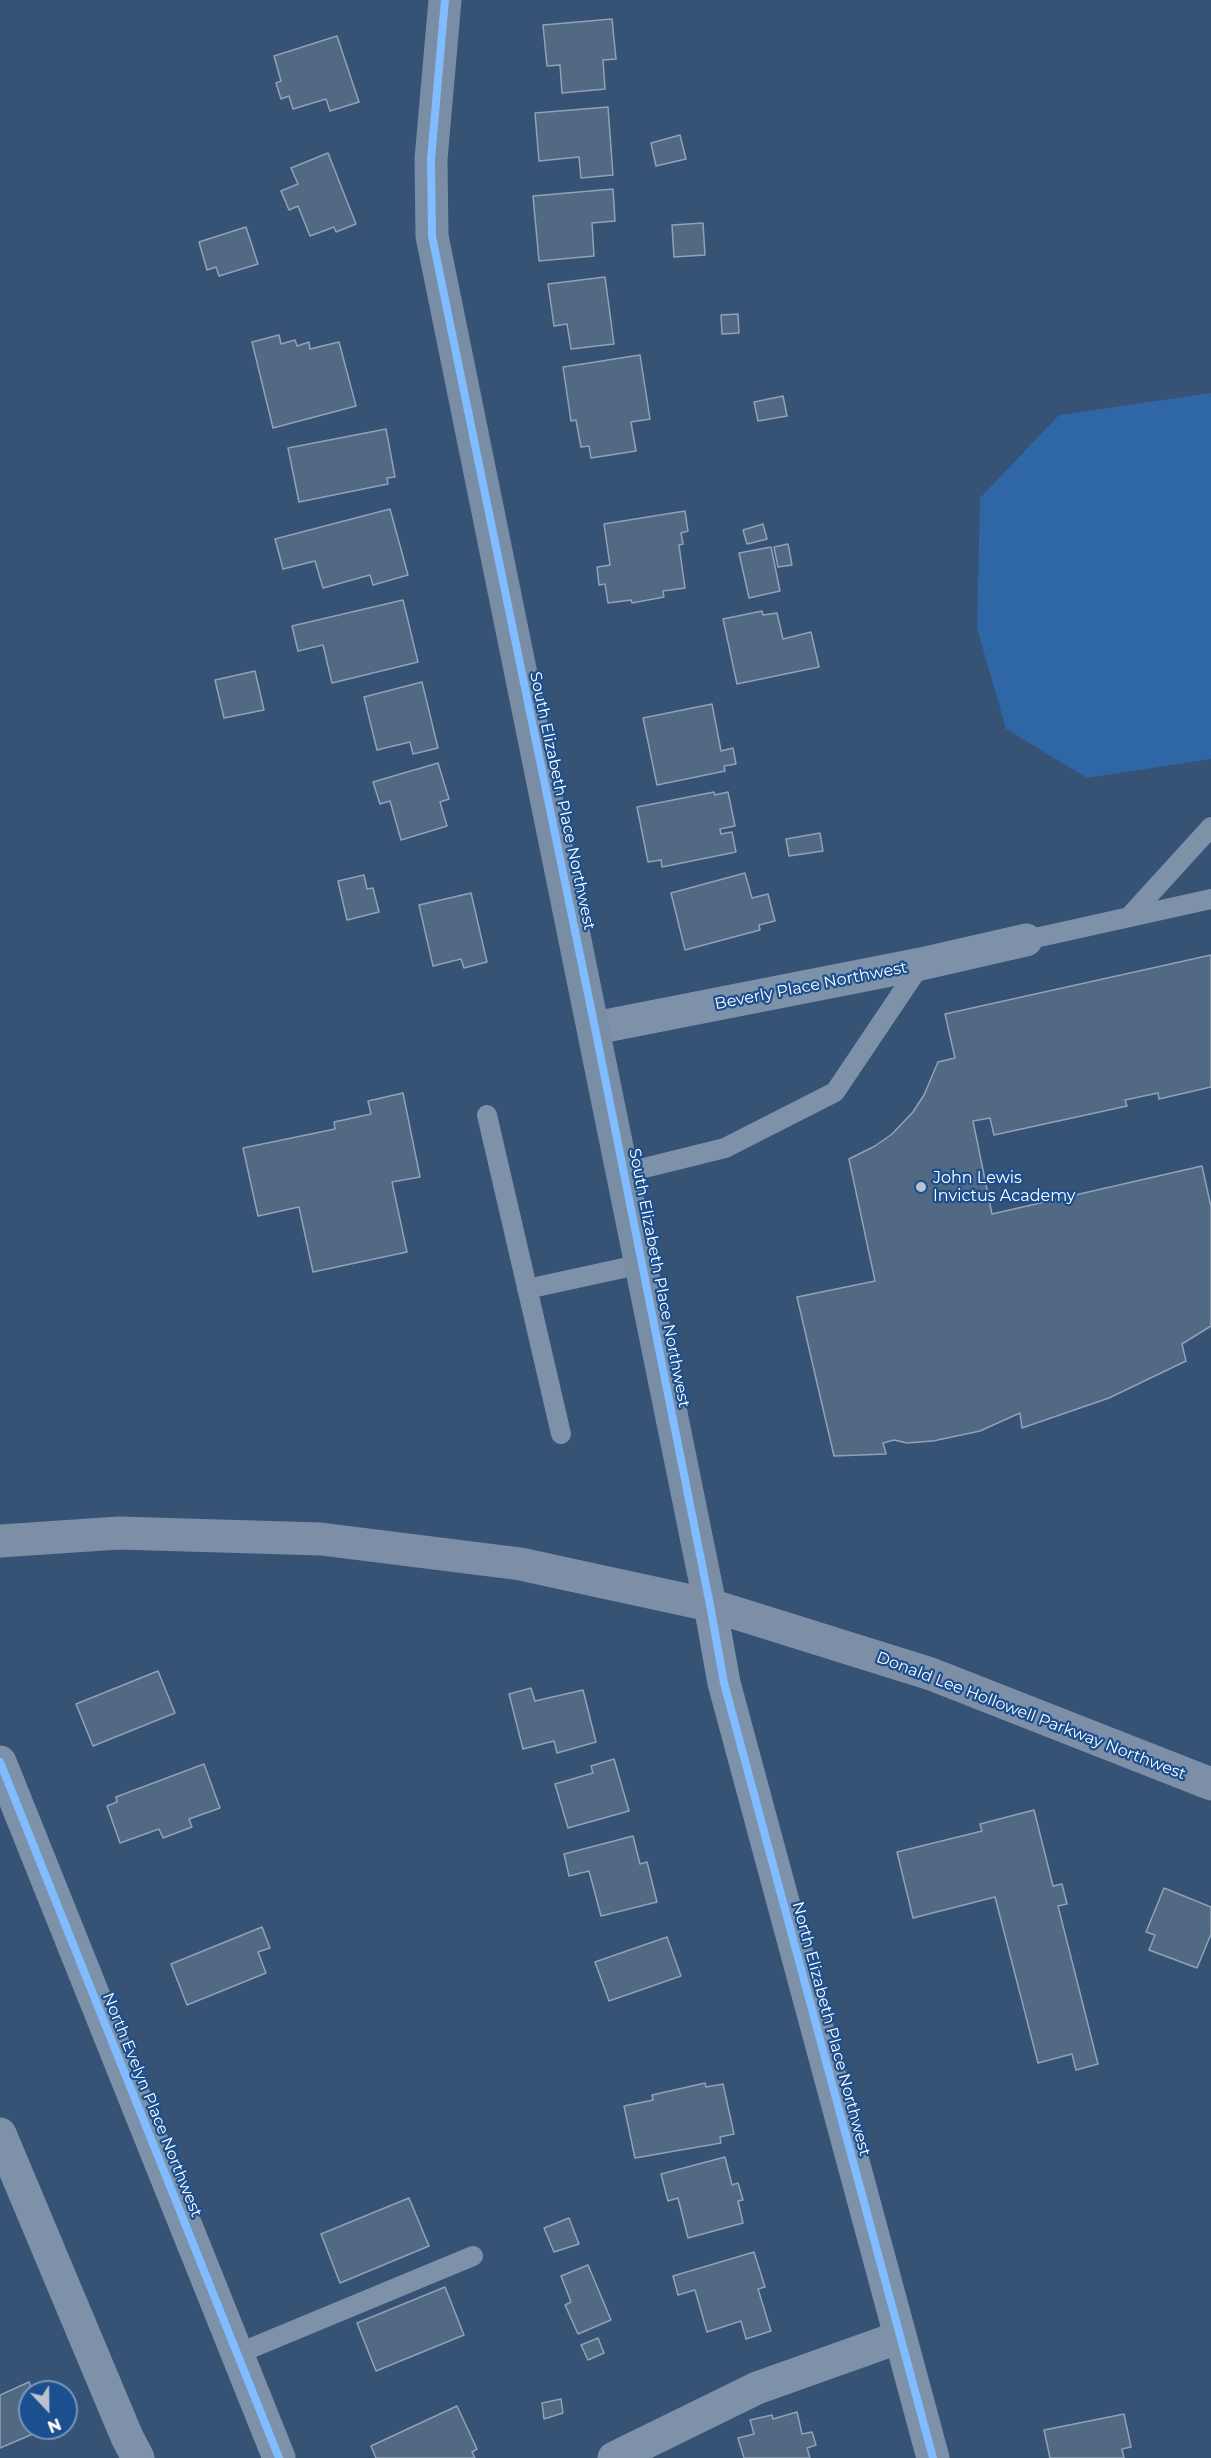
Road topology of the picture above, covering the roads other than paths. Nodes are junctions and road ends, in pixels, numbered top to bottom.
1 (445, 0) edge
2 (1211, 827) edge
3 (1211, 899) edge
4 (1129, 917) junction
5 (1026, 940) joint
6 (921, 964) junction
7 (595, 1028) junction
8 (487, 1115) dead end
9 (624, 1173) junction
10 (642, 1264) junction
11 (528, 1289) junction
12 (561, 1434) dead end
13 (0, 1541) edge
14 (710, 1605) junction
15 (0, 1762) edge
16 (1211, 1784) edge
17 (0, 2134) edge
18 (473, 2256) dead end
19 (900, 2337) junction
20 (237, 2354) junction
21 (138, 2458) edge
22 (279, 2458) edge
23 (614, 2458) edge
24 (933, 2458) edge

1 - 7 street, South Elizabeth Place Northwest
2 - 4 lane
3 - 4 lane
4 - 5 lane
5 - 6 street, Beverly Place Northwest
6 - 7 street, Beverly Place Northwest
6 - 9 lane
7 - 9 street, South Elizabeth Place Northwest
8 - 11 lane
9 - 10 street, South Elizabeth Place Northwest
10 - 11 lane
10 - 14 street, South Elizabeth Place Northwest
11 - 12 lane
13 - 14 main road, Donald Lee Hollowell Parkway Northwest
14 - 16 main road, Donald Lee Hollowell Parkway Northwest
14 - 19 street, North Elizabeth Place Northwest
15 - 20 street, North Evelyn Place Northwest
17 - 21 street
18 - 20 lane
19 - 23 street
19 - 24 street, North Elizabeth Place Northwest
20 - 22 street, North Evelyn Place Northwest

